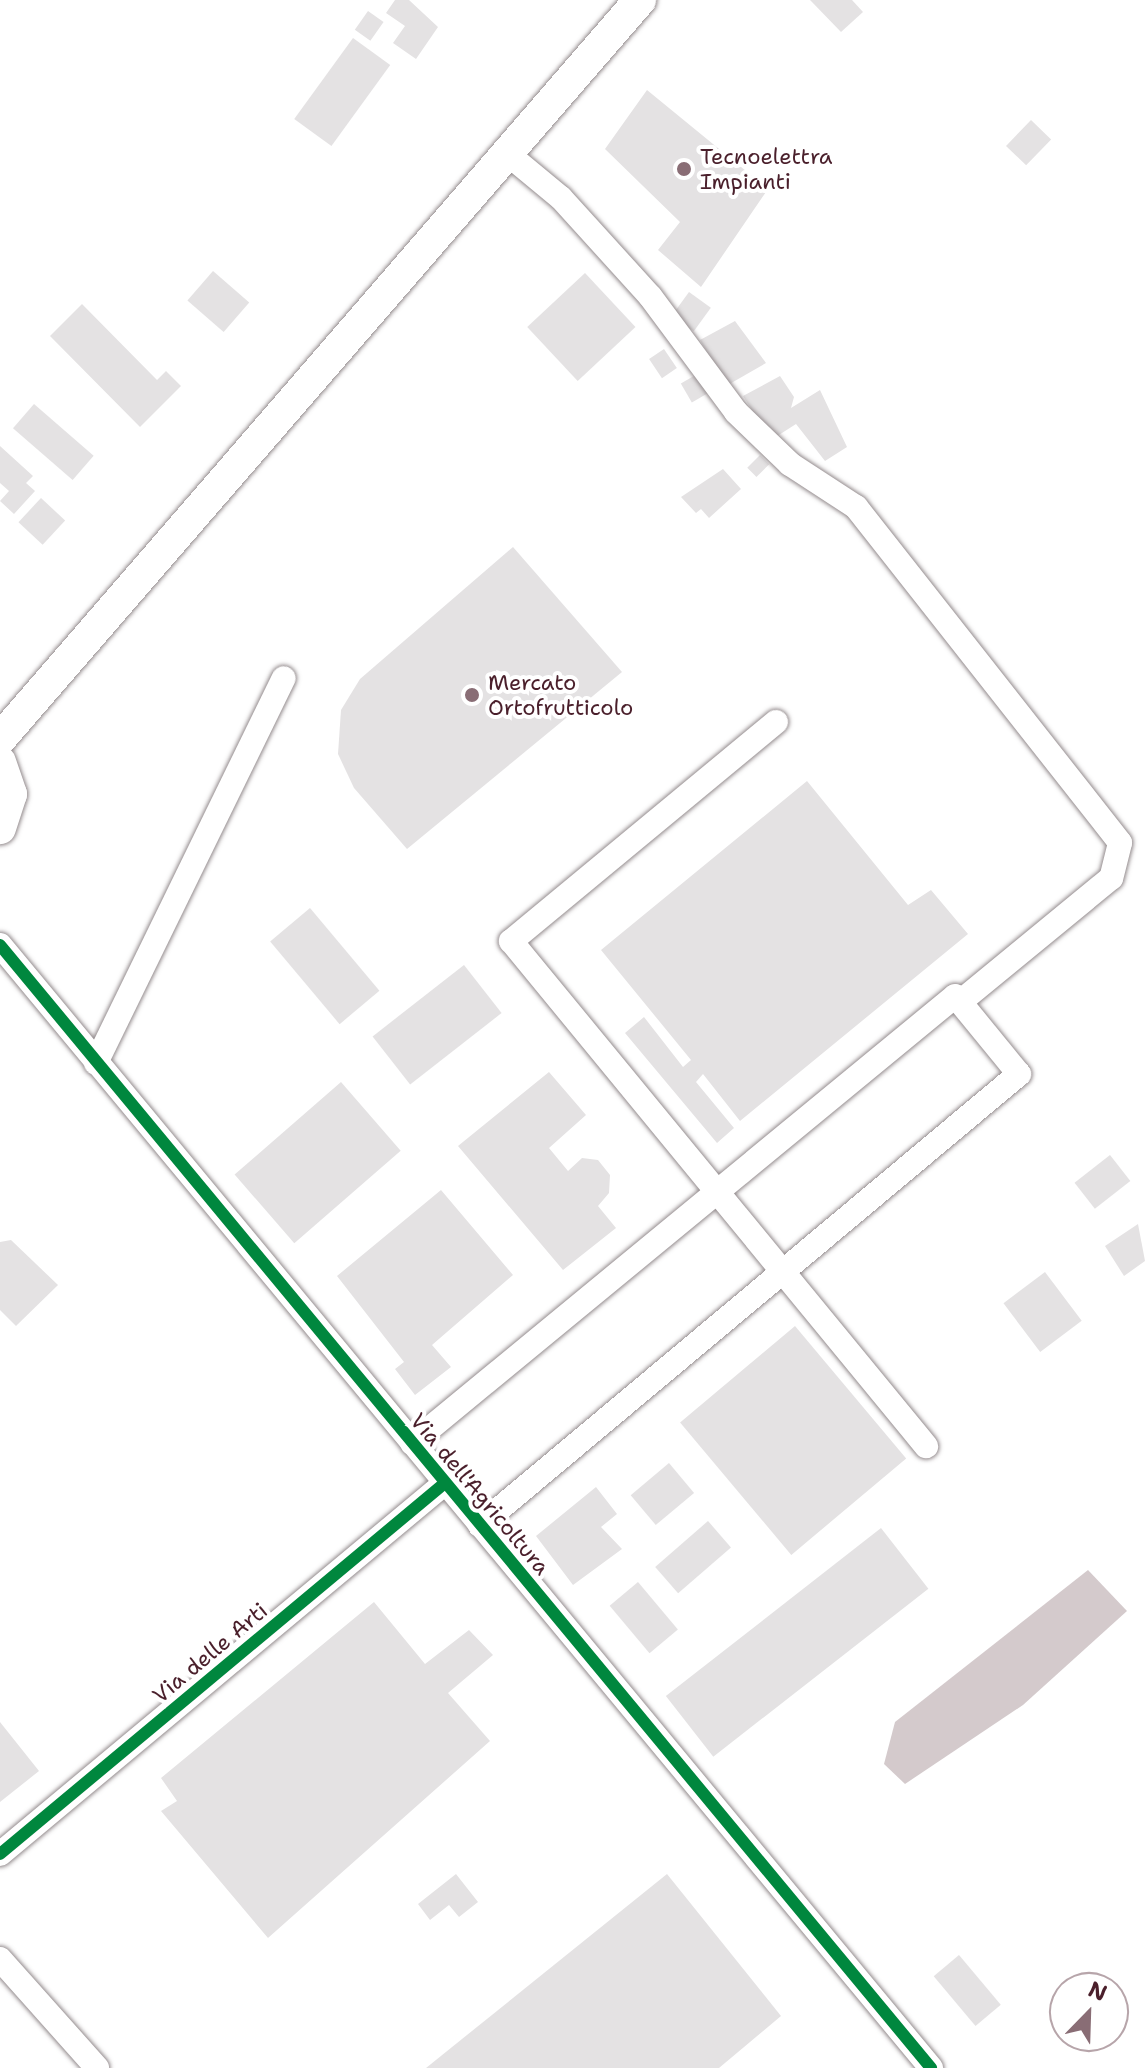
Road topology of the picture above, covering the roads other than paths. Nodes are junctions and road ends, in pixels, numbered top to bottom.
1 (640, 0) edge
2 (509, 155) junction
3 (284, 678) dead end
4 (776, 722) dead end
5 (0, 739) edge
6 (0, 762) edge
7 (0, 828) edge
8 (0, 945) edge
9 (960, 1002) junction
10 (96, 1063) junction
11 (718, 1191) junction
12 (784, 1271) junction
13 (412, 1443) junction
14 (926, 1446) dead end
15 (445, 1483) junction
16 (480, 1525) junction
17 (0, 1854) edge
18 (0, 1959) edge
19 (97, 2068) edge
20 (931, 2068) edge

1 - 2 main road
2 - 5 main road
2 - 9 street
3 - 10 street
4 - 11 street
6 - 7 main road
8 - 10 street, Via dell'Agricoltura
9 - 11 street
9 - 12 street
10 - 13 street, Via dell'Agricoltura
11 - 12 street
11 - 13 street
12 - 14 street
12 - 16 street
13 - 15 street, Via dell'Agricoltura
15 - 16 street, Via dell'Agricoltura
15 - 17 street, Via delle Arti
16 - 20 street, Via dell'Agricoltura
18 - 19 street

